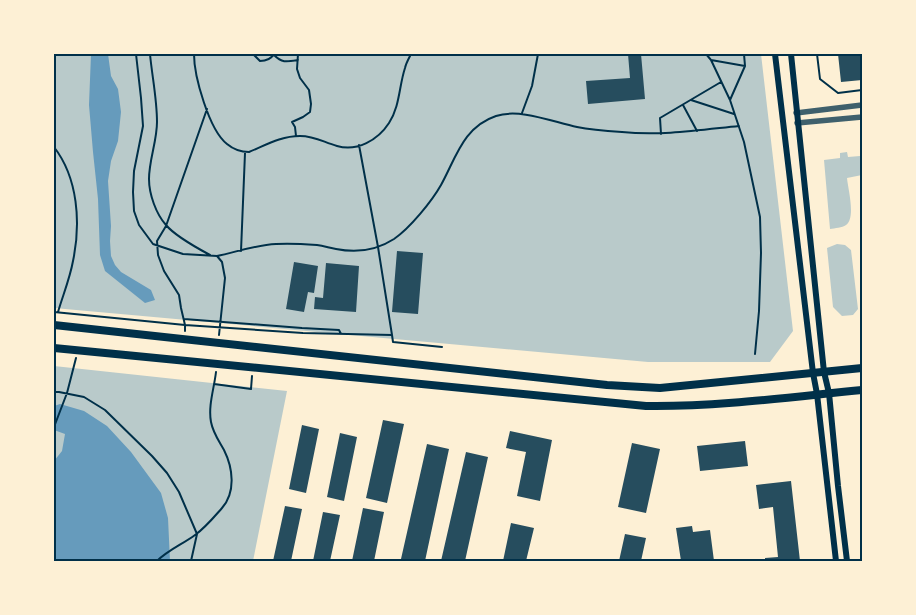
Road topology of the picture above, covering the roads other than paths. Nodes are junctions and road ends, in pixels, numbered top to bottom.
1 (775, 54) edge
2 (791, 54) edge
3 (862, 106) edge
4 (796, 113) junction
5 (862, 117) edge
6 (798, 124) junction
7 (54, 325) edge
8 (54, 348) edge
9 (862, 368) edge
10 (824, 372) junction
11 (813, 373) junction
12 (862, 390) edge
13 (829, 393) junction
14 (817, 394) junction
15 (836, 561) edge
16 (847, 561) edge

1 - 11 main road
2 - 4 main road
3 - 4 street
4 - 6 main road
5 - 6 street
6 - 10 main road
7 - 11 main road
8 - 14 main road
9 - 10 main road
10 - 11 main road
10 - 13 main road
11 - 14 main road
12 - 13 main road
13 - 14 main road
13 - 16 main road
14 - 15 main road

